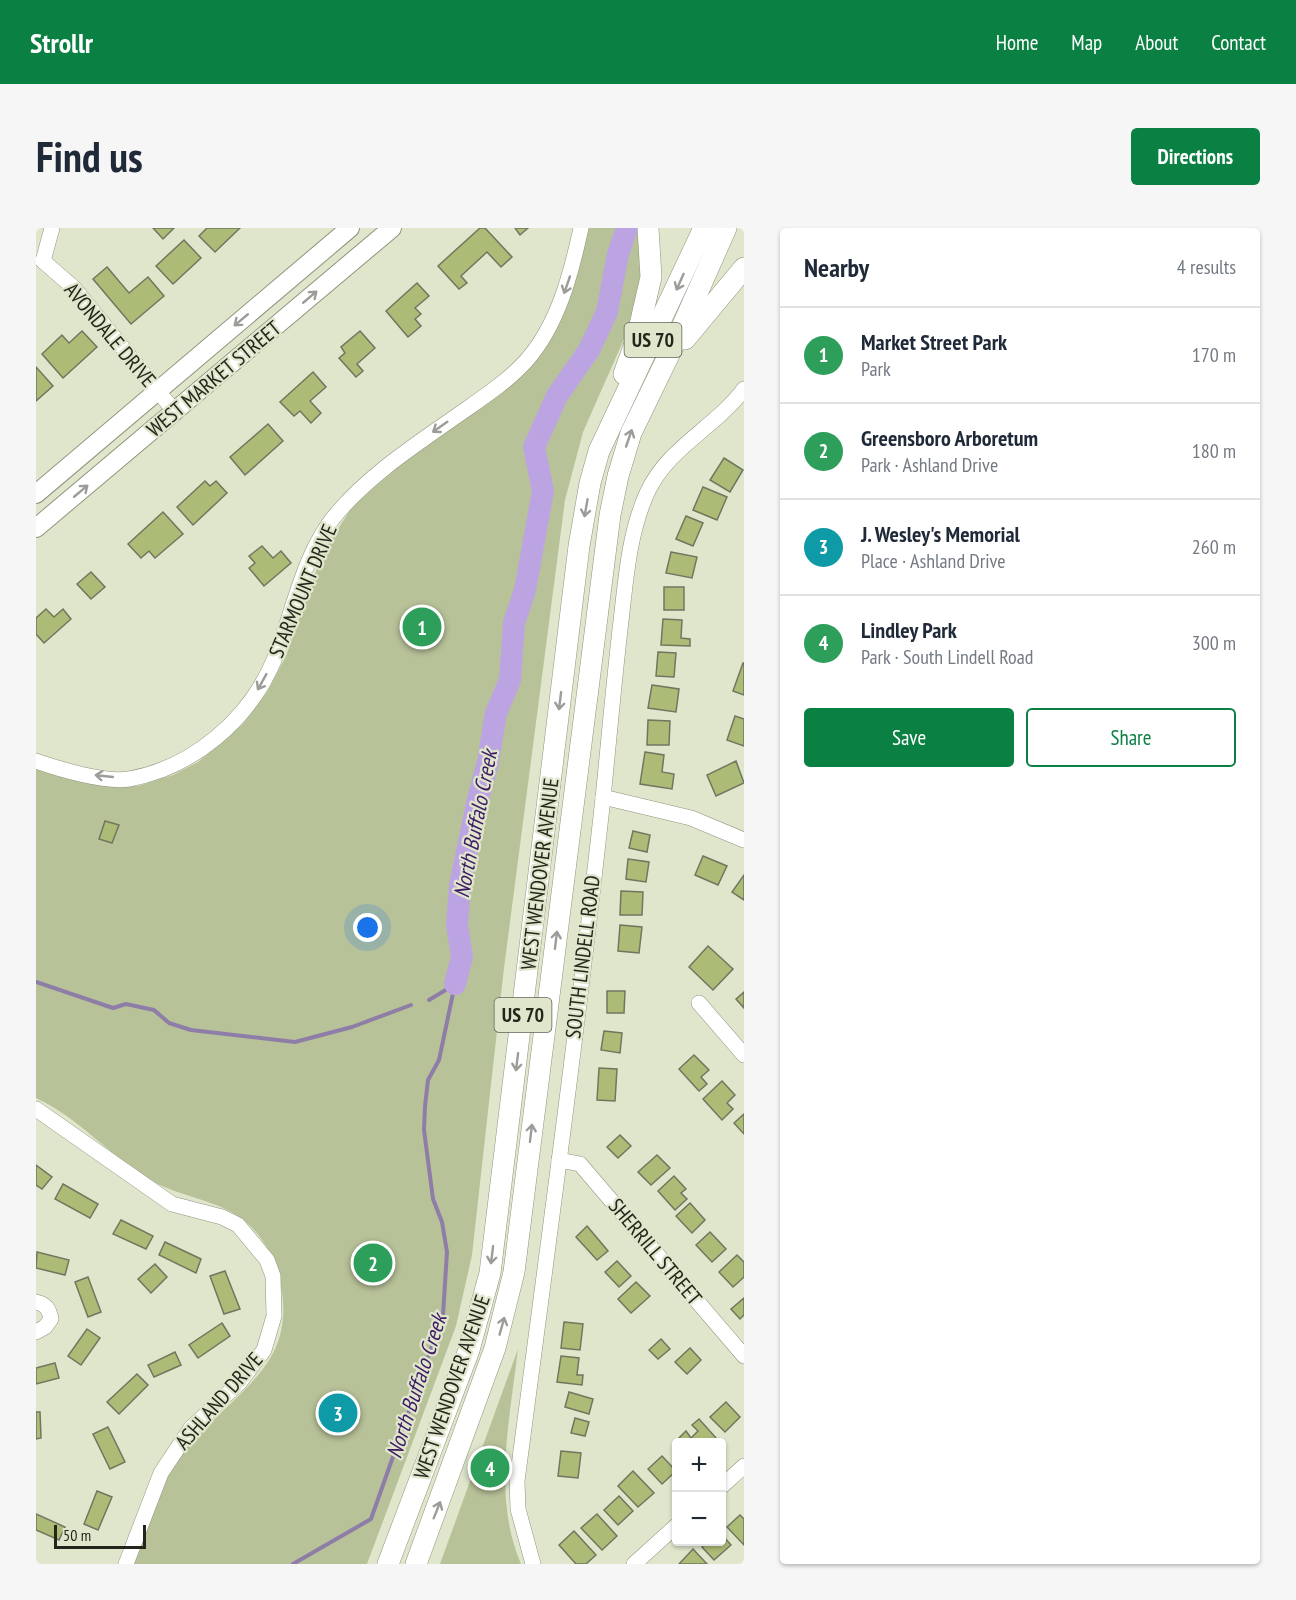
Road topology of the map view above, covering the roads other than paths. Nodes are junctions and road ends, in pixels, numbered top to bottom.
1 (52, 228) edge
2 (350, 228) edge
3 (392, 228) edge
4 (581, 228) edge
5 (648, 228) edge
6 (704, 228) edge
7 (726, 228) edge
8 (39, 261) edge
9 (744, 268) edge
10 (664, 365) junction
11 (744, 389) edge
12 (158, 392) junction
13 (175, 412) junction
14 (599, 451) junction
15 (36, 494) edge
16 (36, 528) edge
17 (36, 761) edge
18 (603, 797) junction
19 (744, 840) edge
20 (699, 1003) dead end
21 (744, 1055) edge
22 (36, 1109) edge
23 (559, 1160) junction
24 (36, 1302) edge
25 (36, 1332) edge
26 (744, 1356) edge
27 (744, 1466) edge
28 (726, 1482) edge
29 (672, 1530) edge
30 (126, 1564) edge
31 (388, 1564) edge
32 (416, 1564) edge
33 (533, 1564) edge
34 (634, 1564) edge

1 - 8 street
2 -> 12 main road, WEST MARKET STREET
13 -> 3 main road, WEST MARKET STREET
4 -> 17 street, STARMOUNT DRIVE
5 - 14 highway
6 -> 14 highway, WEST WENDOVER AVENUE / US 70
7 - 10 highway, WEST WENDOVER AVENUE / US 70
8 - 12 street, AVONDALE DRIVE
9 - 10 highway
32 -> 10 highway, WEST WENDOVER AVENUE / US 70
11 - 18 street, SOUTH LINDELL ROAD
12 - 13 street, AVONDALE DRIVE
12 - 15 main road, WEST MARKET STREET
16 -> 13 main road, WEST MARKET STREET
14 -> 31 highway, WEST WENDOVER AVENUE / US 70
18 - 19 street
18 - 23 street, SOUTH LINDELL ROAD
20 - 21 street
22 - 30 street, ASHLAND DRIVE
23 - 26 street, SHERRILL STREET
23 - 33 street, SOUTH LINDELL ROAD
24 - 25 street
27 - 28 street
29 - 34 street

